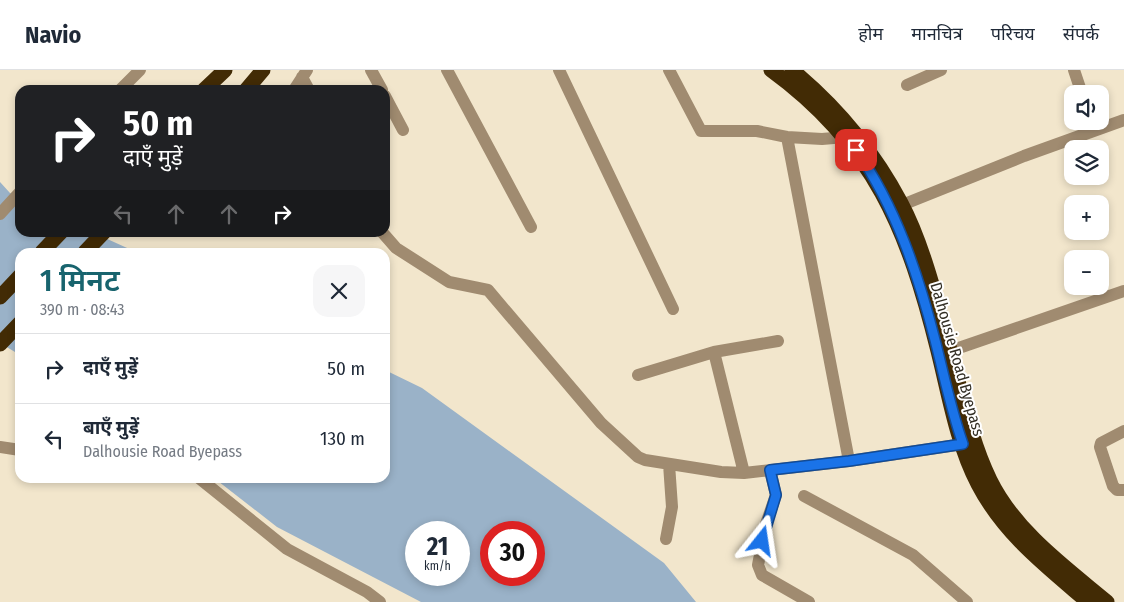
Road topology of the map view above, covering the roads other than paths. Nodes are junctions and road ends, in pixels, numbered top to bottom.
1 (140, 70) edge
2 (263, 70) edge
3 (371, 70) edge
4 (447, 70) edge
5 (559, 70) edge
6 (669, 70) edge
7 (770, 70) edge
8 (792, 70) edge
9 (941, 70) edge
10 (1074, 70) edge
11 (221, 74) edge
12 (304, 74) edge
13 (125, 85) edge
14 (209, 85) edge
15 (250, 85) edge
16 (297, 85) edge
17 (379, 85) edge
18 (907, 85) dead end
19 (1079, 85) edge
20 (390, 105) edge
21 (1124, 120) edge
22 (1109, 123) edge
23 (403, 130) dead end
24 (1085, 130) edge
25 (844, 136) junction
26 (787, 137) junction
27 (15, 198) edge
28 (902, 205) junction
29 (0, 214) edge
30 (531, 226) dead end
31 (56, 237) edge
32 (99, 237) edge
33 (386, 237) edge
34 (46, 248) edge
35 (89, 248) edge
36 (15, 281) edge
37 (1124, 291) edge
38 (0, 297) edge
39 (673, 309) dead end
40 (15, 328) edge
41 (778, 341) dead end
42 (0, 344) edge
43 (950, 351) junction
44 (714, 352) junction
45 (638, 375) dead end
46 (1124, 431) edge
47 (963, 444) junction
48 (0, 447) edge
49 (15, 449) edge
50 (849, 461) junction
51 (668, 464) junction
52 (770, 470) junction
53 (744, 473) junction
54 (205, 483) edge
55 (1124, 490) edge
56 (804, 496) dead end
57 (666, 539) dead end
58 (380, 602) edge
59 (809, 602) edge
60 (968, 602) edge
61 (1088, 602) edge
62 (1107, 602) edge

1 - 13 street
2 - 15 highway
3 - 17 street
4 - 30 street
5 - 39 street
6 - 26 street
7 - 25 highway, Dalhousie Road Byepass
8 - 28 highway
9 - 18 street
10 - 19 street
11 - 14 highway
12 - 16 street
20 - 23 street
21 - 22 street
24 - 28 street
25 - 26 street
25 - 47 highway, Dalhousie Road Byepass
26 - 50 street
27 - 29 street
28 - 43 highway
31 - 34 highway
32 - 35 highway
33 - 51 street
36 - 38 highway
37 - 43 street
40 - 42 highway
41 - 44 street
43 - 62 highway
44 - 45 street
44 - 53 street
46 - 55 street
47 - 50 street
47 - 61 highway, Dalhousie Road Byepass
48 - 49 street
50 - 52 street
51 - 53 street
51 - 57 street
52 - 53 street
52 - 59 street
54 - 58 street
56 - 60 street

